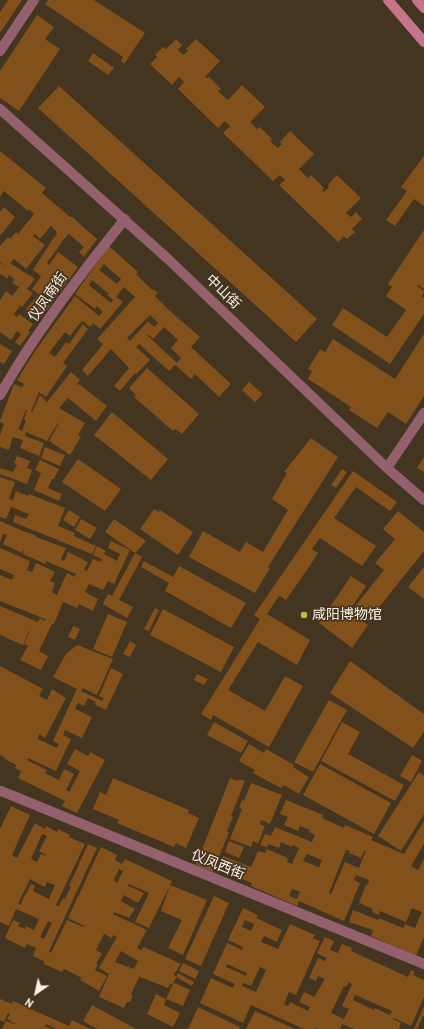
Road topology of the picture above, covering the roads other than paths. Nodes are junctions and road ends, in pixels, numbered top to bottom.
1 (34, 0) edge
2 (388, 0) edge
3 (417, 0) edge
4 (424, 8) edge
5 (424, 42) edge
6 (0, 51) edge
7 (0, 109) edge
8 (124, 219) junction
9 (0, 395) edge
10 (424, 413) edge
11 (387, 468) junction
12 (424, 500) edge
13 (0, 791) edge
14 (424, 964) edge

1 - 6 street
2 - 5 main road
3 - 4 main road
7 - 8 street, 中山街
8 - 9 street, 仪凤南街
8 - 11 street, 中山街
10 - 11 street
11 - 12 street, 中山街
13 - 14 street, 仪凤西街

